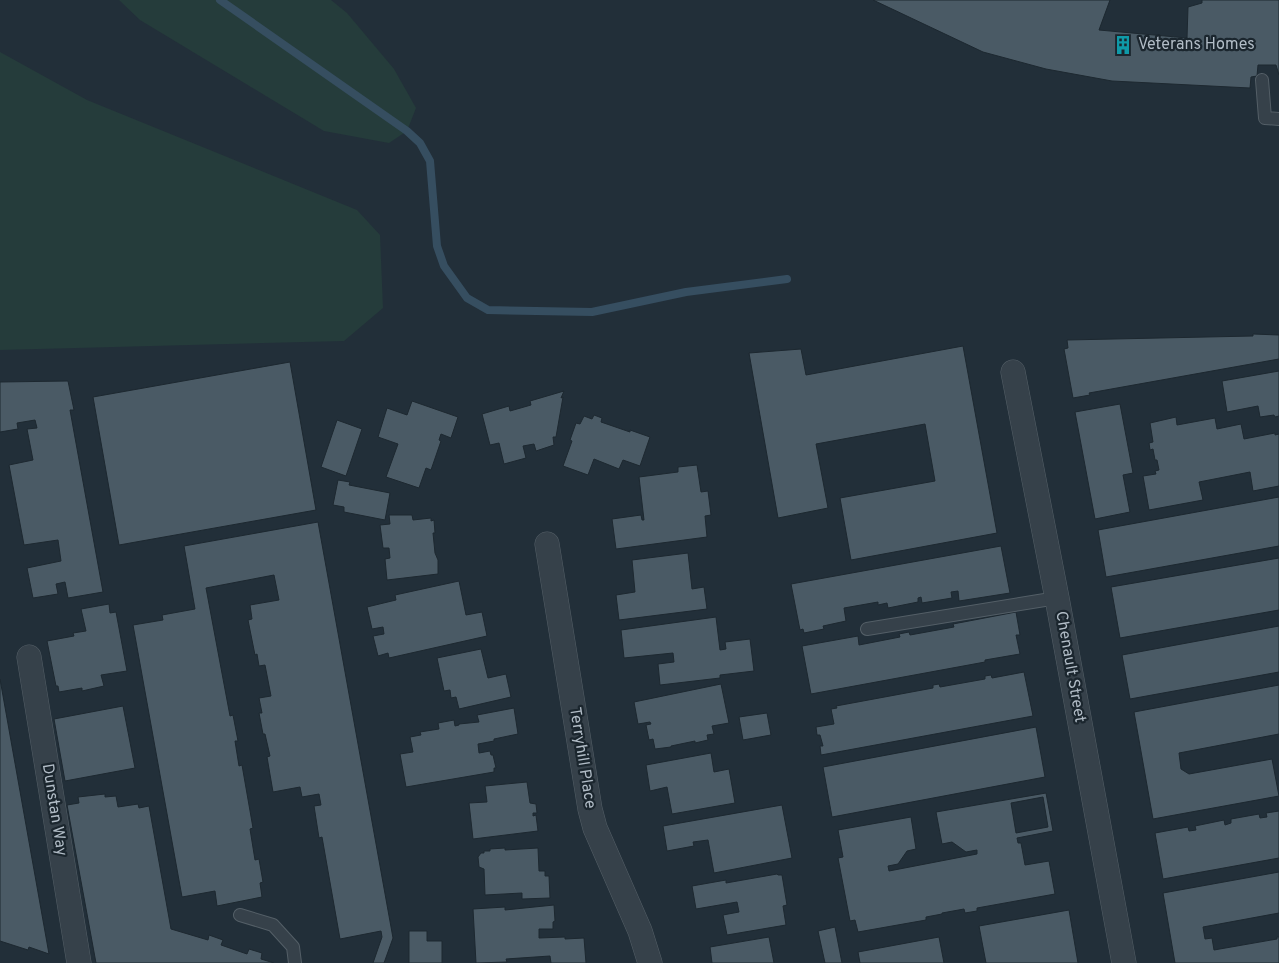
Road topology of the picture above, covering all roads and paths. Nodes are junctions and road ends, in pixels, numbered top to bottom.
1 (1262, 80) dead end
2 (1279, 119) edge
3 (1013, 372) dead end
4 (548, 544) dead end
5 (1057, 598) junction
6 (867, 629) dead end
7 (29, 656) dead end
8 (240, 915) dead end
9 (79, 963) edge
10 (295, 963) edge
11 (650, 963) edge
12 (1124, 963) edge

1 - 2 lane
3 - 5 street, Chenault Street
4 - 11 street, Terryhill Place
5 - 6 lane
5 - 12 street, Chenault Street
7 - 9 street, Dunstan Way
8 - 10 lane

